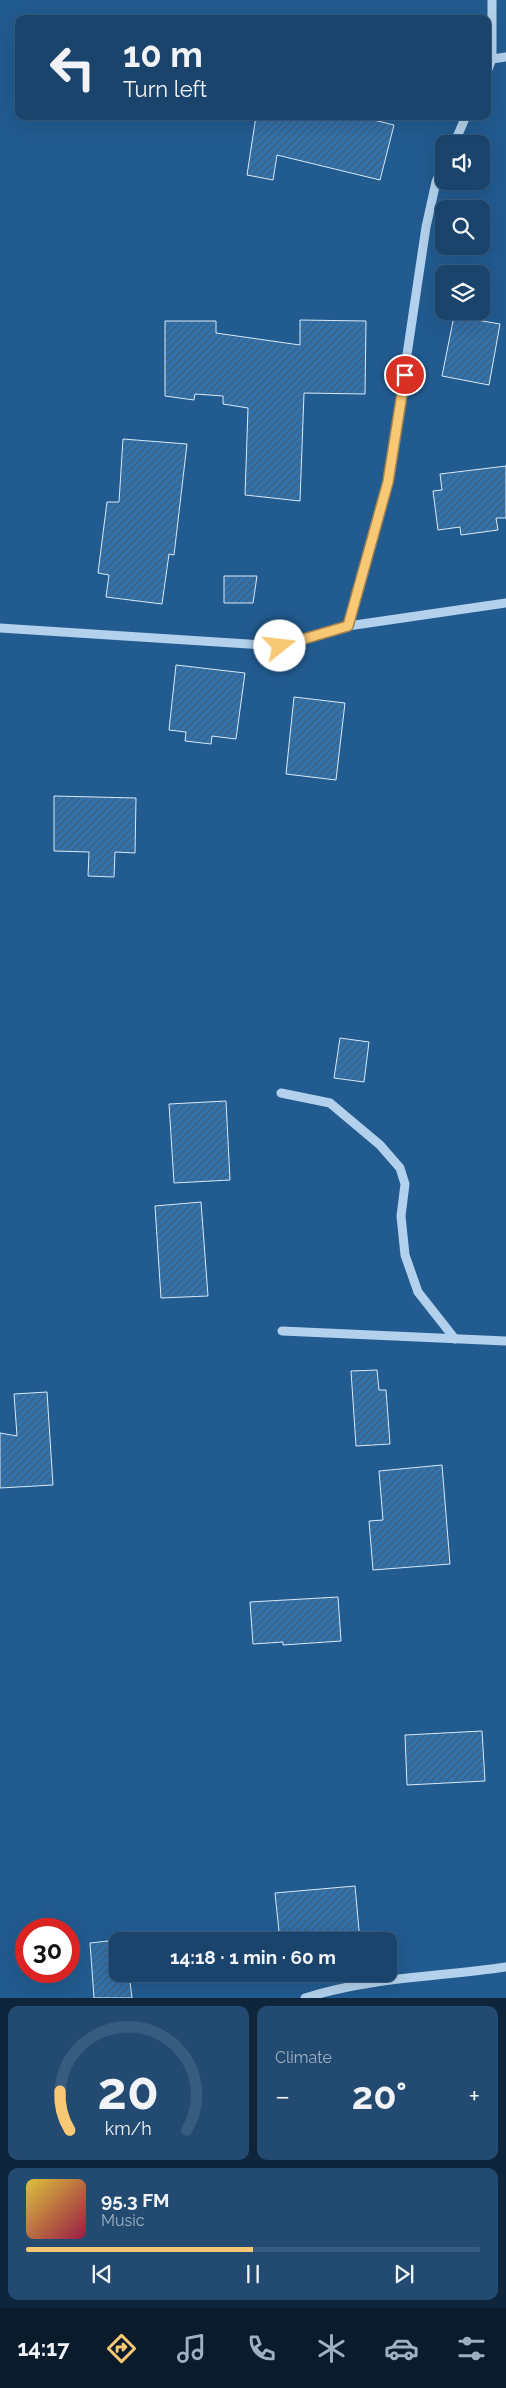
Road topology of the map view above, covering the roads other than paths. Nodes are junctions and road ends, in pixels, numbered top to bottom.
1 (492, 0) edge
2 (506, 57) edge
3 (492, 59) joint
4 (464, 120) edge
5 (458, 135) edge
6 (435, 186) edge
7 (506, 603) edge
8 (348, 626) junction
9 (0, 628) edge
10 (282, 1093) dead end
11 (282, 1332) dead end
12 (455, 1338) junction
13 (506, 1341) edge
14 (506, 1967) edge
15 (305, 1998) edge

1 - 3 street
2 - 3 street
4 - 5 street
6 - 8 street
7 - 8 street
8 - 9 street
10 - 12 street
11 - 12 street
12 - 13 street
14 - 15 street

